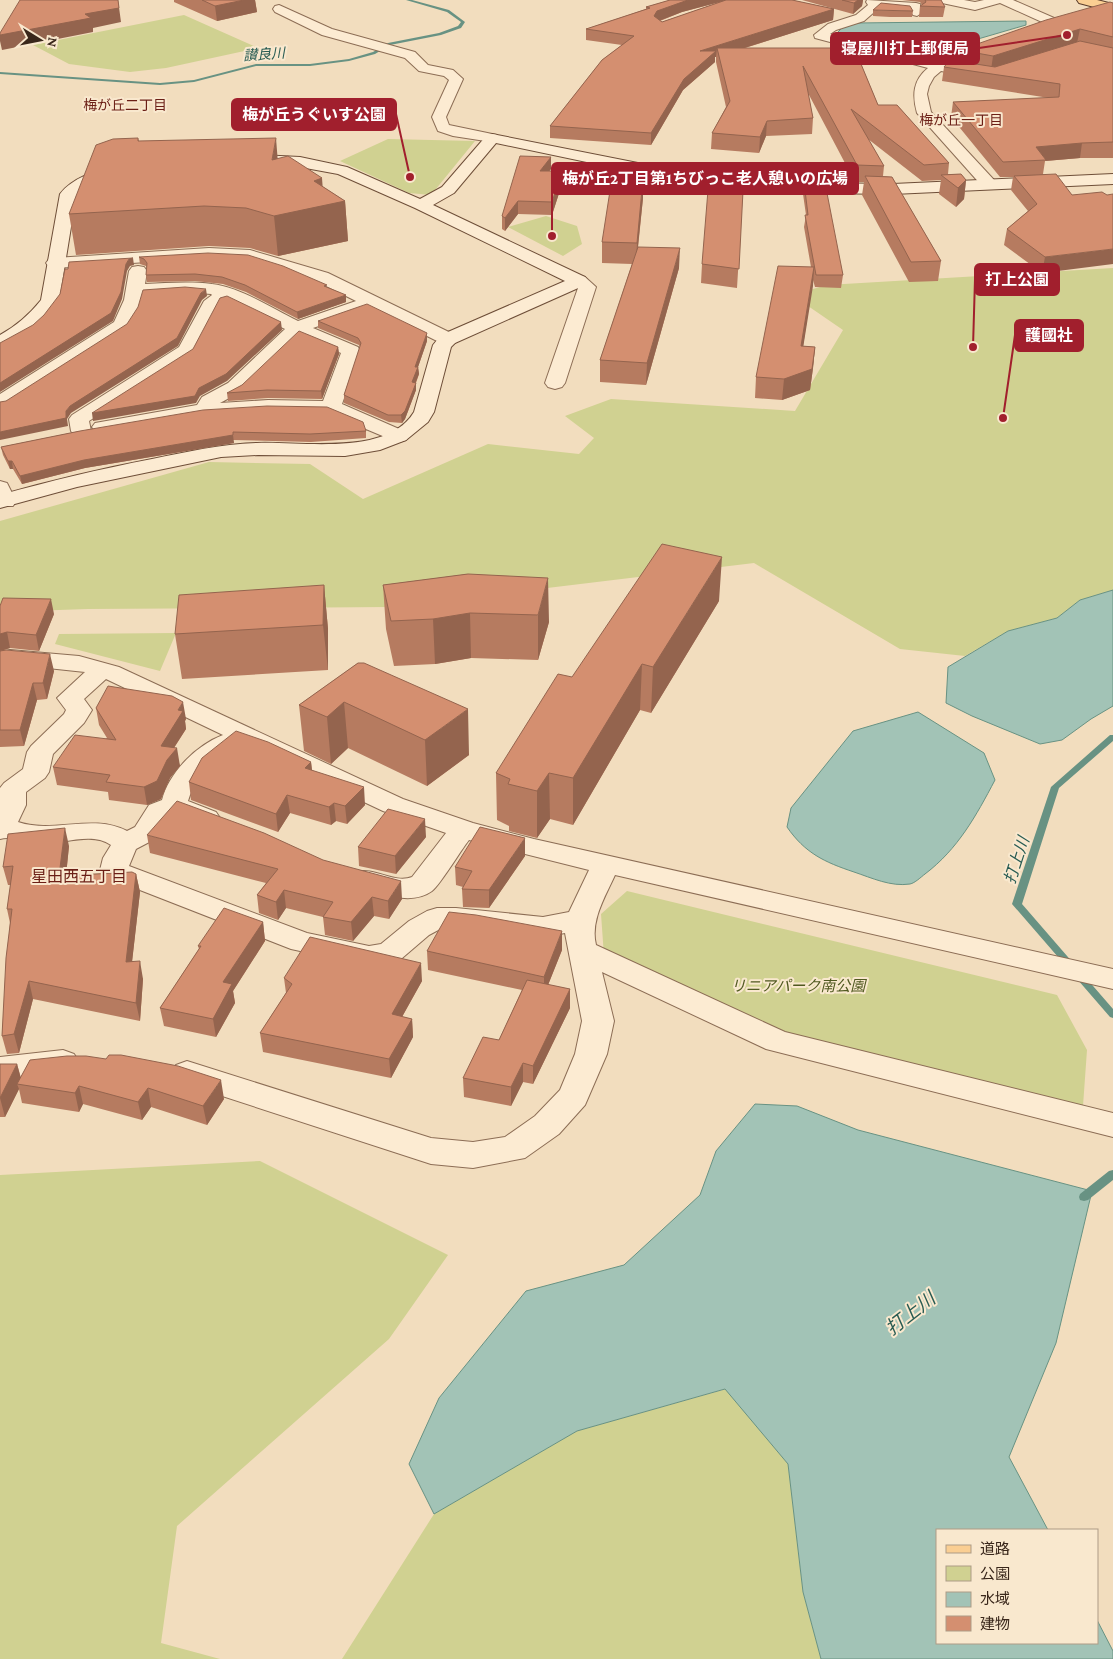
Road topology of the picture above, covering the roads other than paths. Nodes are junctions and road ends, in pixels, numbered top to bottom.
1 (946, 0) edge
2 (998, 0) edge
3 (1003, 0) edge
4 (1082, 0) edge
5 (861, 1) edge
6 (877, 3) junction
7 (1113, 8) edge
8 (279, 10) dead end
9 (917, 12) dead end
10 (828, 13) edge
11 (1085, 16) edge
12 (853, 20) junction
13 (1037, 30) edge
14 (960, 55) dead end
15 (936, 66) junction
16 (992, 76) edge
17 (492, 138) junction
18 (246, 161) edge
19 (134, 166) edge
20 (1113, 179) edge
21 (989, 184) junction
22 (421, 205) junction
23 (140, 257) junction
24 (55, 263) junction
25 (579, 281) junction
26 (137, 290) junction
27 (228, 294) junction
28 (370, 302) junction
29 (297, 328) junction
30 (448, 339) junction
31 (0, 342) edge
32 (555, 383) dead end
33 (0, 402) edge
34 (331, 407) junction
35 (204, 410) junction
36 (399, 436) junction
37 (2, 496) edge
38 (0, 659) edge
39 (102, 670) junction
40 (242, 733) junction
41 (174, 805) junction
42 (228, 826) edge
43 (1, 827) edge
44 (463, 829) junction
45 (126, 843) junction
46 (606, 864) junction
47 (344, 873) edge
48 (415, 887) junction
49 (437, 918) junction
50 (583, 936) junction
51 (1113, 979) edge
52 (89, 1061) edge
53 (159, 1067) edge
54 (0, 1069) edge
55 (1113, 1126) edge

1 - 2 street
3 - 13 street
4 - 7 main road
5 - 6 street
6 - 9 street
6 - 12 street
7 - 11 street
8 - 17 street
10 - 12 street
12 - 15 street
14 - 15 street
15 - 16 street
15 - 21 street
17 - 21 street
17 - 22 street
18 - 22 street
19 - 24 street
20 - 21 street
22 - 25 street
23 - 24 street
23 - 26 street
23 - 28 street
24 - 31 street
25 - 30 street
25 - 32 street
26 - 27 street
26 - 33 street
27 - 29 street
27 - 35 street
28 - 29 street
28 - 30 street
29 - 34 street
29 - 35 street
30 - 36 street
34 - 35 street
34 - 36 street
36 - 37 street
38 - 39 street
39 - 40 street
39 - 43 street
40 - 41 street
40 - 44 street
41 - 42 street
41 - 45 street
43 - 45 street
44 - 46 street
44 - 48 street
45 - 49 street
46 - 50 street
46 - 51 street
47 - 48 street
48 - 49 street
49 - 50 street
50 - 53 street
50 - 55 street
52 - 54 street

